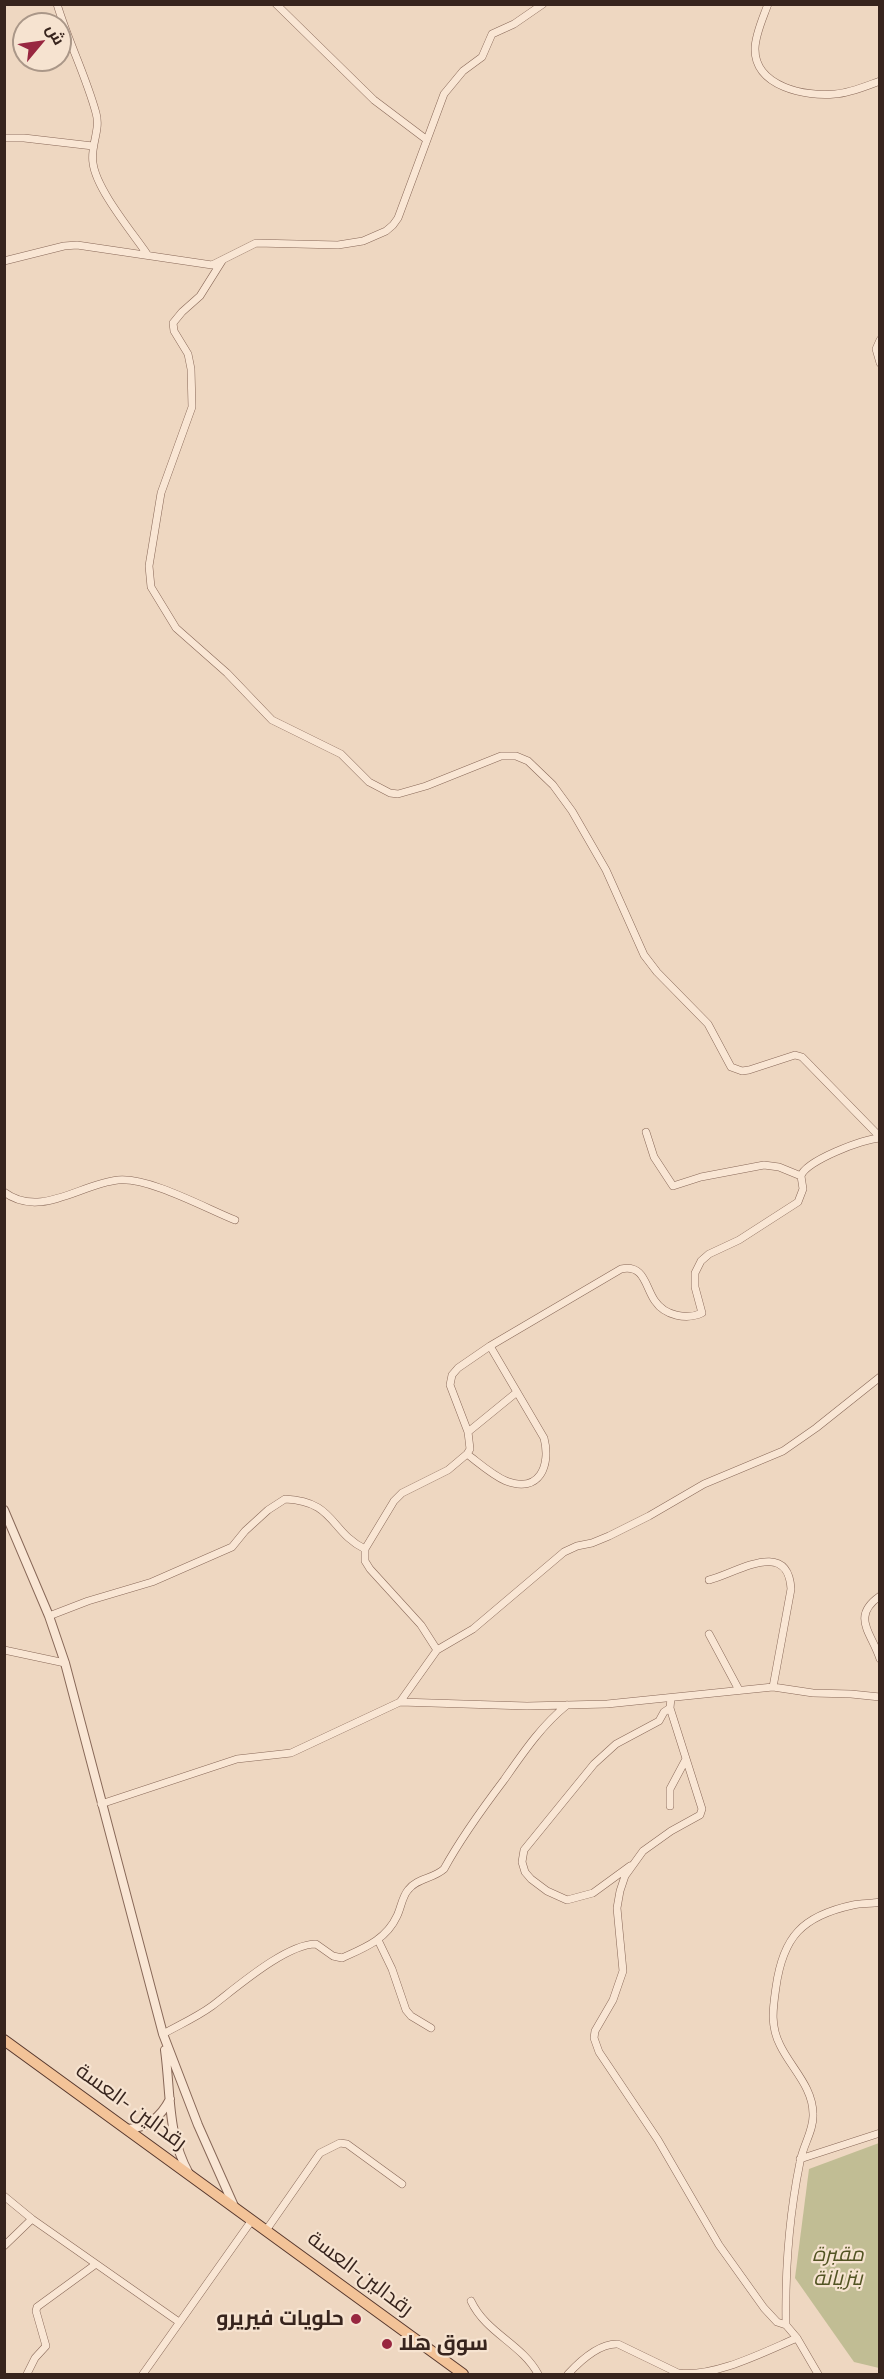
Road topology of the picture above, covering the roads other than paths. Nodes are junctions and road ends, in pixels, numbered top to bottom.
1 (57, 4) edge
2 (276, 4) edge
3 (543, 4) edge
4 (768, 4) edge
5 (879, 81) edge
6 (4, 138) edge
7 (427, 140) junction
8 (93, 146) junction
9 (147, 254) junction
10 (4, 261) edge
11 (222, 261) junction
12 (879, 340) edge
13 (879, 363) edge
14 (646, 1132) dead end
15 (879, 1138) edge
16 (801, 1176) junction
17 (4, 1192) edge
18 (235, 1220) dead end
19 (490, 1346) junction
20 (879, 1377) edge
21 (517, 1392) junction
22 (468, 1432) junction
23 (467, 1454) junction
24 (4, 1510) edge
25 (364, 1549) junction
26 (708, 1580) dead end
27 (879, 1596) edge
28 (49, 1616) junction
29 (709, 1634) dead end
30 (4, 1650) edge
31 (437, 1650) junction
32 (879, 1659) edge
33 (65, 1663) junction
34 (773, 1687) junction
35 (739, 1690) junction
36 (879, 1697) edge
37 (671, 1698) junction
38 (400, 1702) junction
39 (567, 1705) junction
40 (670, 1708) junction
41 (686, 1759) junction
42 (101, 1804) junction
43 (670, 1806) dead end
44 (632, 1865) junction
45 (879, 1902) edge
46 (378, 1940) junction
47 (430, 2028) dead end
48 (163, 2034) junction
49 (4, 2040) edge
50 (170, 2099) junction
51 (127, 2128) junction
52 (879, 2133) edge
53 (800, 2159) junction
54 (190, 2175) junction
55 (402, 2184) dead end
56 (4, 2196) edge
57 (234, 2206) junction
58 (32, 2219) junction
59 (252, 2220) junction
60 (267, 2229) junction
61 (4, 2246) edge
62 (96, 2264) junction
63 (471, 2301) dead end
64 (179, 2322) junction
65 (786, 2325) junction
66 (796, 2338) junction
67 (27, 2374) edge
68 (143, 2374) edge
69 (463, 2374) edge
70 (538, 2374) edge
71 (568, 2374) edge
72 (818, 2374) edge

1 - 8 street
2 - 7 street
3 - 7 street
4 - 5 street
6 - 8 street
7 - 11 street
8 - 9 street
9 - 10 street
9 - 11 street
11 - 15 street
12 - 13 street
14 - 16 street
15 - 16 street
16 - 19 street
17 - 18 street
19 - 21 street
19 - 22 street
20 - 31 street
21 - 22 street
21 - 23 street
22 - 23 street
23 - 25 street
24 - 28 street
25 - 28 street
25 - 31 street
26 - 34 street
27 - 32 street
28 - 33 street
29 - 35 street
30 - 33 street
31 - 38 street
33 - 42 street
34 - 35 street
34 - 36 street
35 - 37 street
37 - 39 street
37 - 40 street
38 - 39 street
38 - 42 street
39 - 46 street
40 - 41 street
40 - 44 street
41 - 43 street
41 - 44 street
42 - 48 street
44 - 65 street
45 - 53 street
46 - 47 street
46 - 48 street
48 - 50 street
48 - 57 street
49 - 51 main road, رقدالين -العسة
50 - 51 street
50 - 54 street
51 - 54 main road, رقدالين -العسة
52 - 53 street
53 - 65 street
54 - 57 main road, رقدالين -العسة
55 - 60 street
56 - 58 street
57 - 59 main road, رقدالين-العسة
58 - 61 street
58 - 62 street
59 - 60 main road, رقدالين-العسة
59 - 64 street
60 - 69 main road, رقدالين-العسة
62 - 64 street
62 - 67 street
63 - 70 street
64 - 68 street
65 - 66 street
66 - 71 street
66 - 72 street

